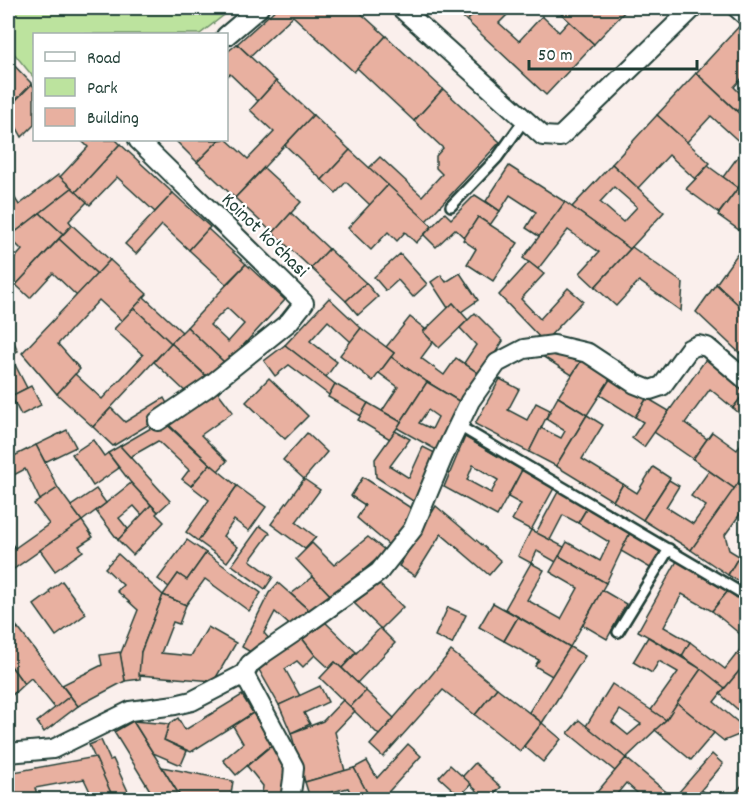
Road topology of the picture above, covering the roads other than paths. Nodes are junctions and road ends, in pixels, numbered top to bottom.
1 (259, 8) edge
2 (401, 8) edge
3 (693, 8) edge
4 (737, 8) edge
5 (747, 16) edge
6 (228, 34) edge
7 (525, 119) junction
8 (139, 141) edge
9 (451, 206) dead end
10 (747, 380) edge
11 (158, 421) dead end
12 (459, 426) junction
13 (669, 549) junction
14 (745, 595) dead end
15 (618, 632) dead end
16 (244, 674) junction
17 (8, 753) edge
18 (290, 800) edge

1 - 6 street
2 - 7 street
3 - 7 street
4 - 5 street
7 - 9 lane
8 - 11 street, Koinot ko'chasi
10 - 12 street
12 - 13 lane
12 - 16 street
13 - 14 lane
13 - 15 lane
16 - 17 street
16 - 18 street

